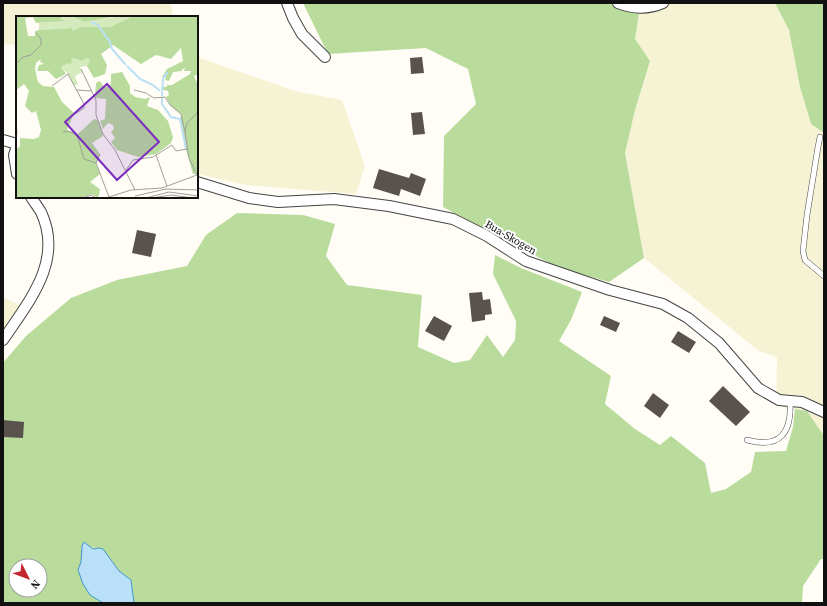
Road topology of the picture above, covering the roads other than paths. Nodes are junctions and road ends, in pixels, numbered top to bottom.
1 (287, 3) edge
2 (618, 3) edge
3 (663, 3) edge
4 (325, 57) dead end
5 (820, 137) dead end
6 (3, 140) edge
7 (16, 145) edge
8 (16, 148) edge
9 (16, 168) edge
10 (198, 182) edge
11 (32, 198) edge
12 (824, 276) edge
13 (3, 340) edge
14 (790, 401) junction
15 (824, 412) edge
16 (747, 440) dead end

1 - 4 street
2 - 3 street
5 - 12 lane
6 - 7 street
8 - 9 street
10 - 14 street, Bua-Skogen
11 - 13 street
14 - 15 street, Bua-Skogen
14 - 16 lane

